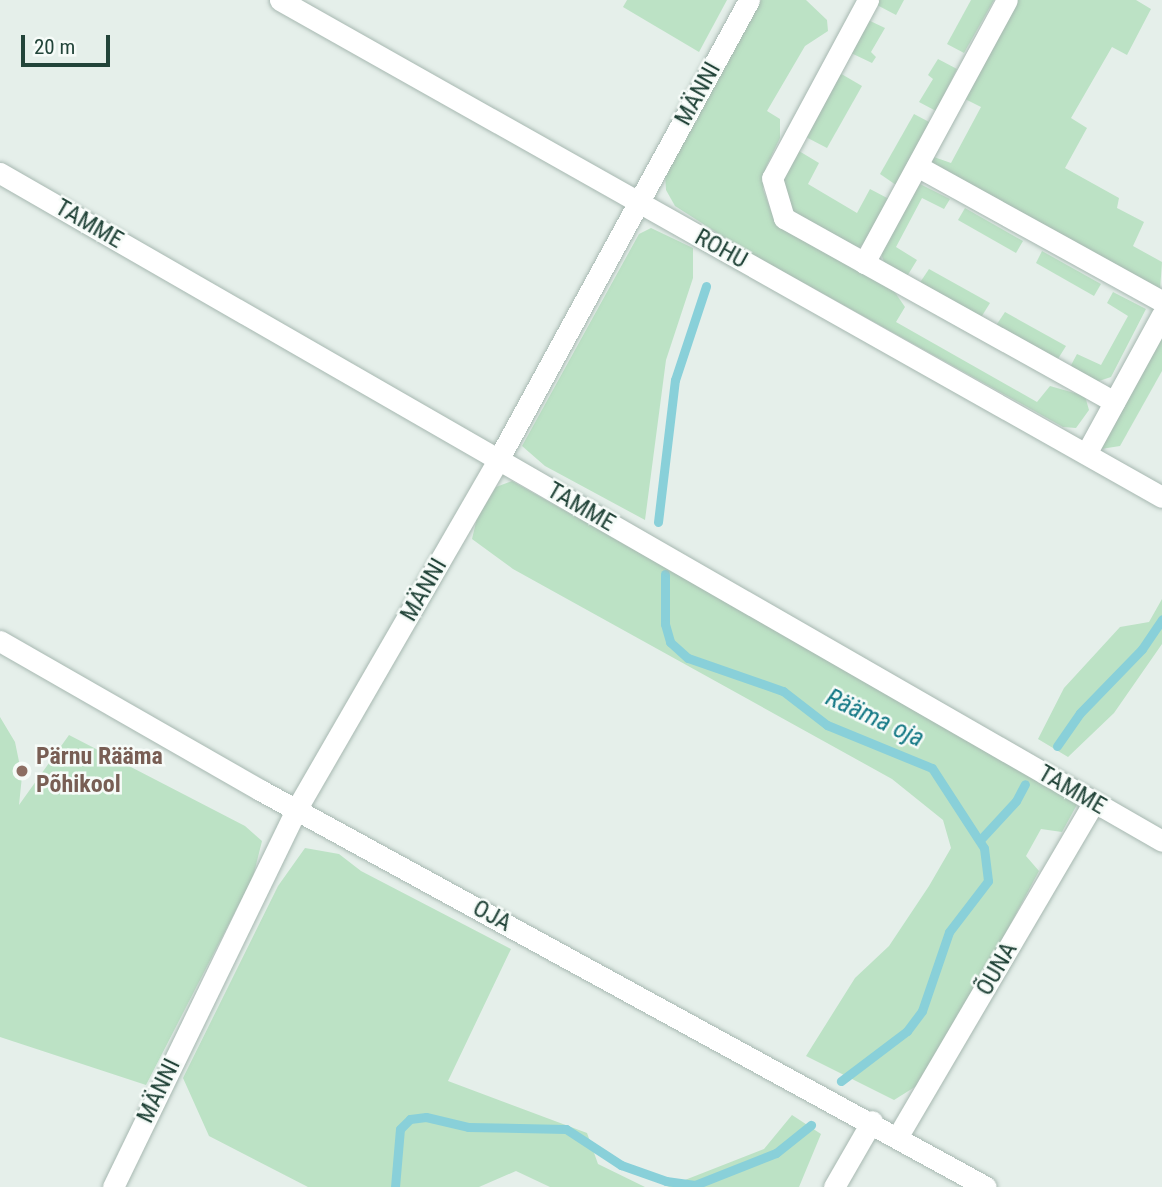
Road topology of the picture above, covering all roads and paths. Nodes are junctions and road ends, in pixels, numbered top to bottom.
1 (280, 0) edge
2 (749, 0) edge
3 (868, 0) edge
4 (1007, 0) edge
5 (917, 166) junction
6 (0, 173) edge
7 (638, 203) junction
8 (864, 263) junction
9 (1162, 301) edge
10 (1162, 315) edge
11 (1114, 402) junction
12 (1087, 452) junction
13 (498, 460) junction
14 (1162, 497) edge
15 (0, 641) edge
16 (1094, 802) junction
17 (296, 810) junction
18 (1162, 841) edge
19 (872, 1121) junction
20 (898, 1136) junction
21 (113, 1187) edge
22 (834, 1187) edge
23 (986, 1187) edge

1 - 7 street, ROHU
2 - 7 street, MÄNNI
3 - 8 street
4 - 5 street
5 - 8 street
5 - 9 street
6 - 13 street, TAMME
7 - 12 street, ROHU
7 - 13 street, MÄNNI
8 - 11 street
10 - 11 street
11 - 12 street
12 - 14 street, ROHU
13 - 16 street, TAMME
13 - 17 street, MÄNNI
15 - 17 street, OJA
16 - 18 street, TAMME
16 - 20 street, ÕUNA
17 - 19 street, OJA
17 - 21 street, MÄNNI
19 - 20 street, OJA
19 - 22 street
20 - 23 street, OJA

